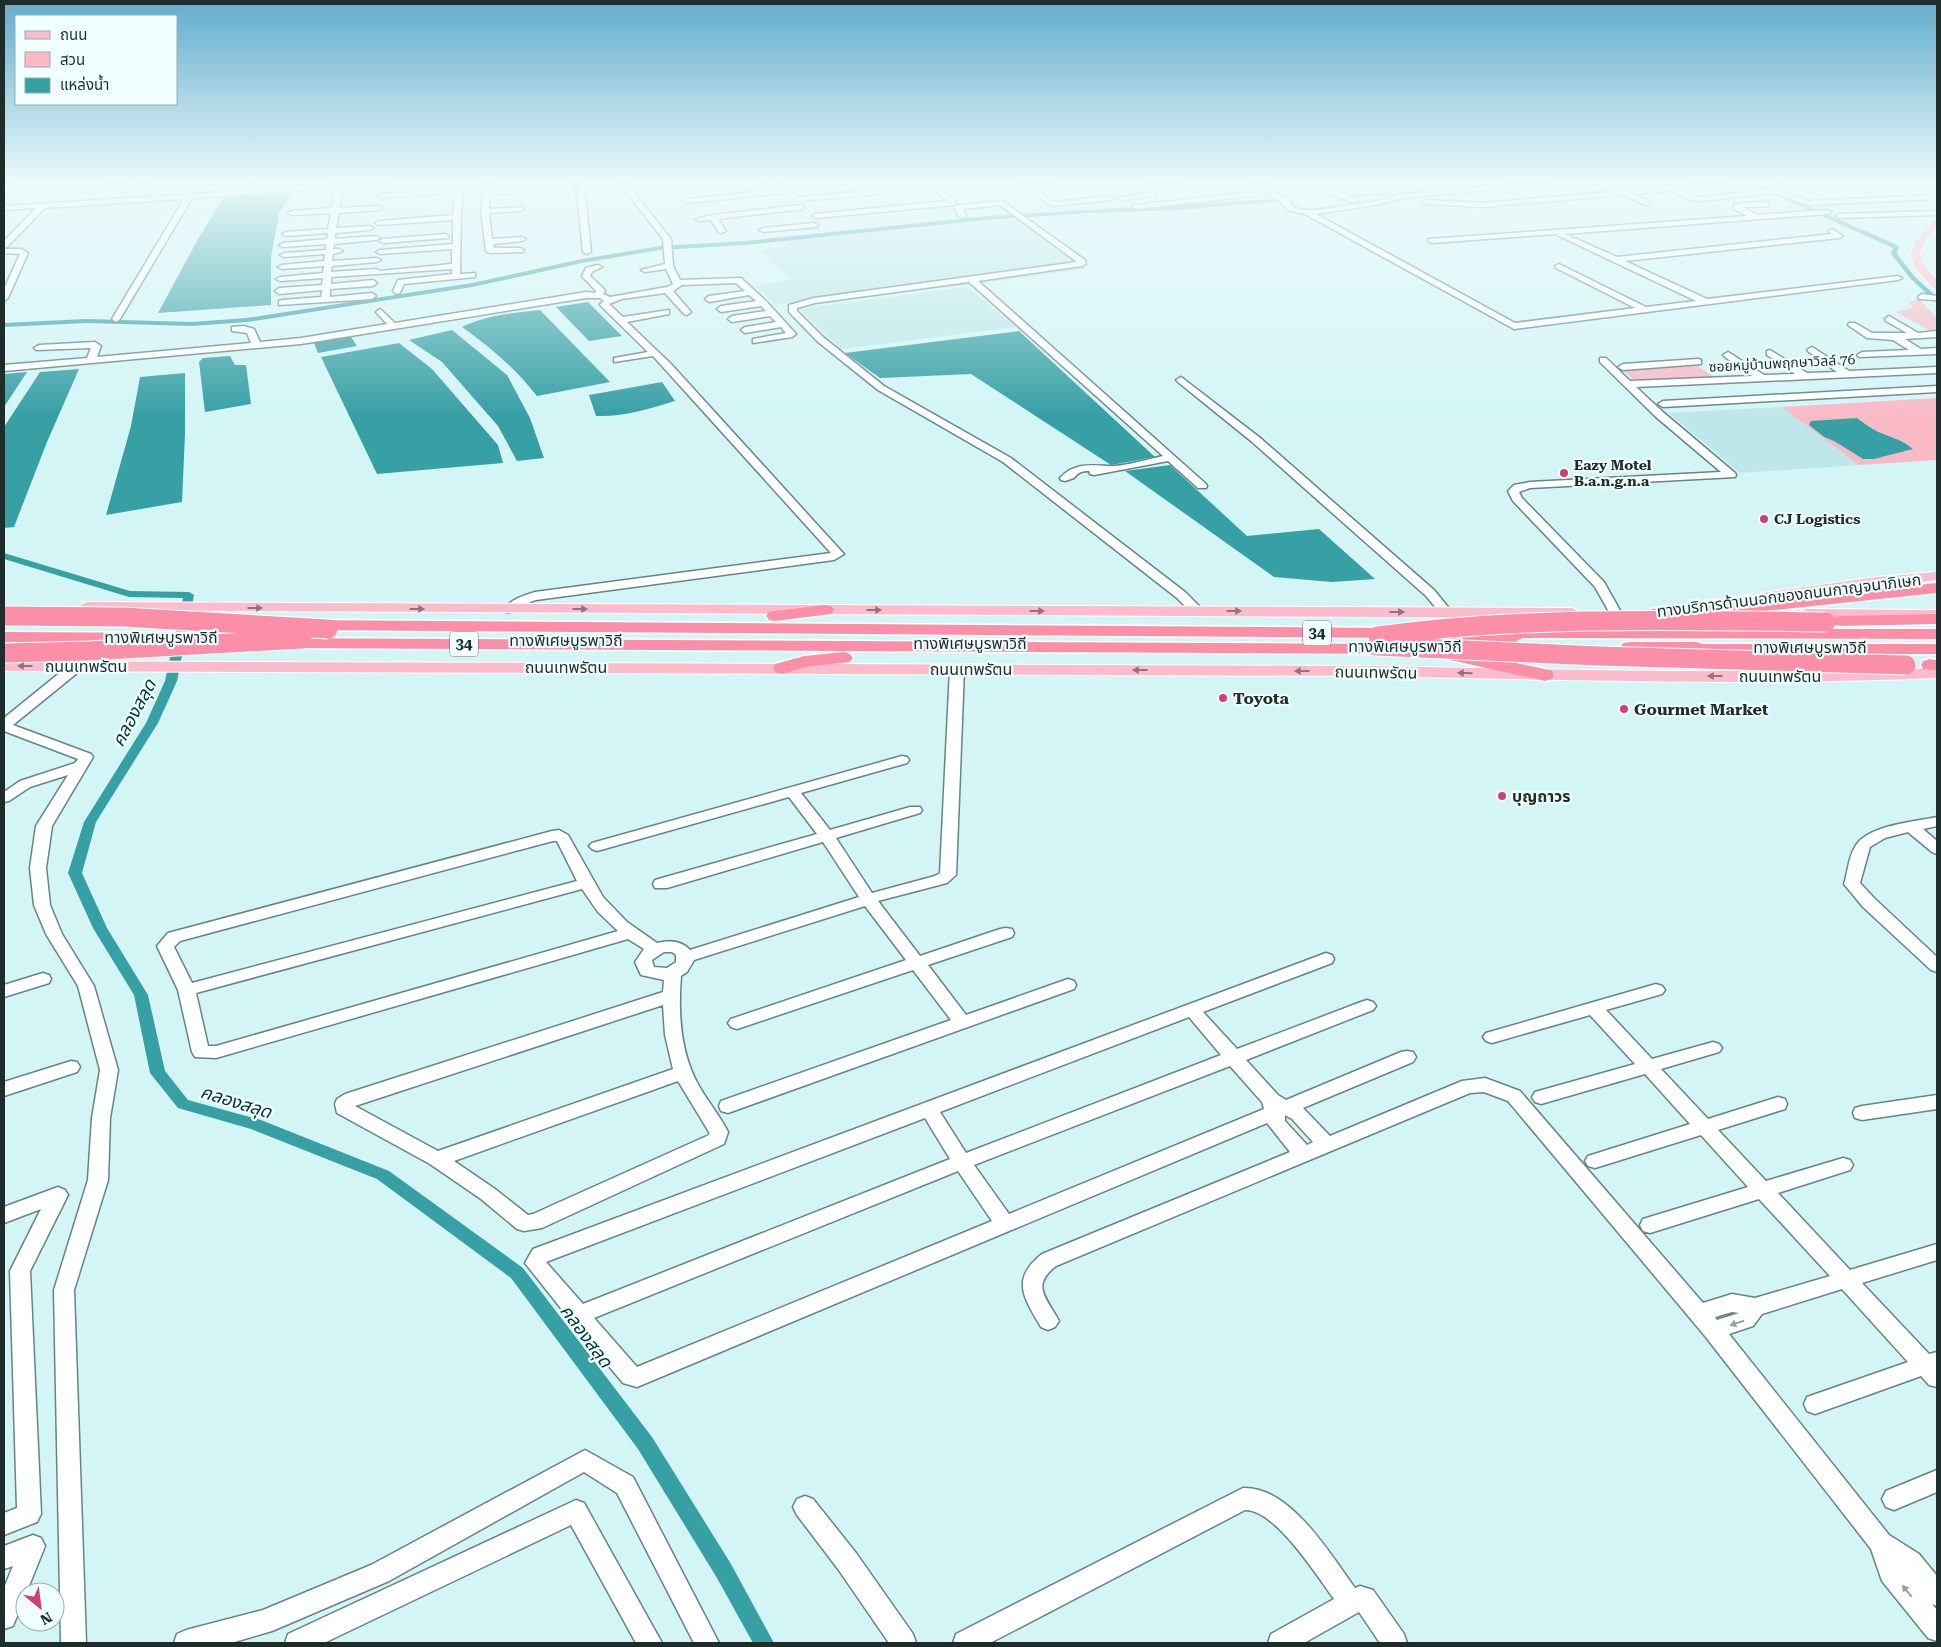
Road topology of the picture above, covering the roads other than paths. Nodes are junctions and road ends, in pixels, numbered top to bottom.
1 (21, 261) edge
2 (151, 261) edge
3 (334, 261) edge
4 (456, 261) edge
5 (668, 261) edge
6 (1080, 261) edge
7 (1395, 261) edge
8 (1617, 261) edge
9 (1916, 261) edge
10 (329, 263) junction
11 (456, 266) junction
12 (669, 266) junction
13 (1559, 266) dead end
14 (282, 267) dead end
15 (598, 267) dead end
16 (645, 270) dead end
17 (329, 275) junction
18 (472, 275) dead end
19 (456, 277) junction
20 (280, 278) dead end
21 (1898, 278) dead end
22 (973, 281) junction
23 (677, 283) junction
24 (373, 284) dead end
25 (1937, 286) edge
26 (326, 287) junction
27 (667, 290) junction
28 (279, 291) dead end
29 (397, 291) dead end
30 (752, 292) junction
31 (598, 295) junction
32 (372, 296) dead end
33 (1922, 297) dead end
34 (4, 298) edge
35 (709, 298) dead end
36 (1937, 298) edge
37 (325, 300) junction
38 (1706, 302) junction
39 (282, 303) dead end
40 (763, 303) junction
41 (613, 306) junction
42 (721, 309) dead end
43 (1645, 310) junction
44 (380, 312) dead end
45 (666, 312) dead end
46 (687, 312) dead end
47 (772, 312) junction
48 (116, 319) dead end
49 (732, 319) dead end
50 (1889, 319) dead end
51 (621, 320) junction
52 (783, 324) junction
53 (1852, 325) dead end
54 (393, 326) junction
55 (235, 329) dead end
56 (745, 330) dead end
57 (310, 332) dead end
58 (1937, 334) edge
59 (331, 336) junction
60 (1917, 336) junction
61 (1895, 337) junction
62 (756, 341) dead end
63 (257, 346) junction
64 (40, 348) dead end
65 (1812, 350) dead end
66 (1937, 351) edge
67 (1770, 352) dead end
68 (1919, 352) junction
69 (655, 353) junction
70 (1728, 355) dead end
71 (617, 360) dead end
72 (1604, 360) dead end
73 (91, 361) junction
74 (1624, 367) dead end
75 (4, 368) edge
76 (1937, 370) edge
77 (1888, 372) junction
78 (1847, 374) junction
79 (1805, 376) junction
80 (1762, 378) junction
81 (1181, 380) dead end
82 (1722, 380) junction
83 (1686, 382) junction
84 (1629, 384) junction
85 (1937, 388) edge
86 (1915, 390) junction
87 (1711, 401) junction
88 (1663, 404) dead end
89 (1170, 458) junction
90 (1109, 469) junction
91 (1094, 472) dead end
92 (1065, 478) dead end
93 (1202, 486) dead end
94 (1937, 576) edge
95 (1937, 588) edge
96 (4, 607) edge
97 (510, 609) junction
98 (826, 610) junction
99 (1197, 611) junction
100 (1446, 612) junction
101 (1616, 614) junction
102 (1641, 614) junction
103 (1937, 615) edge
104 (4, 616) edge
105 (1937, 619) edge
106 (4, 622) edge
107 (1826, 622) junction
108 (1937, 623) edge
109 (696, 627) junction
110 (4, 628) edge
111 (325, 634) junction
112 (1937, 634) edge
113 (4, 637) edge
114 (1937, 638) edge
115 (1376, 641) junction
116 (4, 644) edge
117 (924, 647) junction
118 (1423, 649) junction
119 (4, 653) edge
120 (1786, 662) junction
121 (1936, 663) edge
122 (1906, 665) dead end
123 (4, 666) edge
124 (77, 666) junction
125 (183, 666) joint
126 (782, 668) junction
127 (956, 668) junction
128 (1545, 675) junction
129 (1834, 676) joint
130 (4, 726) edge
131 (902, 760) dead end
132 (81, 766) junction
133 (792, 790) junction
134 (4, 798) edge
135 (915, 810) dead end
136 (1937, 822) edge
137 (1912, 827) junction
138 (827, 836) junction
139 (597, 846) dead end
140 (1937, 849) edge
141 (587, 883) junction
142 (660, 884) dead end
143 (868, 899) junction
144 (630, 933) junction
145 (1006, 934) dead end
146 (655, 949) junction
147 (686, 957) junction
148 (1326, 959) dead end
149 (918, 963) junction
150 (1937, 966) edge
151 (673, 972) junction
152 (43, 980) dead end
153 (1068, 985) dead end
154 (187, 990) junction
155 (1656, 990) dead end
156 (4, 991) edge
157 (671, 996) junction
158 (1367, 1006) dead end
159 (1594, 1008) junction
160 (1192, 1010) junction
161 (963, 1022) junction
162 (737, 1023) dead end
163 (1492, 1037) dead end
164 (1713, 1048) dead end
165 (1407, 1057) dead end
166 (1235, 1059) junction
167 (1649, 1067) junction
168 (71, 1068) dead end
169 (684, 1072) junction
170 (4, 1089) edge
171 (1541, 1097) dead end
172 (1937, 1102) edge
173 (1778, 1104) dead end
174 (728, 1106) dead end
175 (1277, 1106) junction
176 (929, 1109) junction
177 (1862, 1113) dead end
178 (1705, 1127) junction
179 (1327, 1145) junction
180 (1304, 1155) junction
181 (437, 1159) junction
182 (1595, 1160) dead end
183 (962, 1162) junction
184 (1843, 1165) dead end
185 (1763, 1190) junction
186 (4, 1215) edge
187 (1004, 1223) junction
188 (1650, 1225) dead end
189 (1937, 1252) edge
190 (1847, 1280) junction
191 (1755, 1307) junction
192 (1699, 1313) junction
193 (578, 1315) junction
194 (1048, 1321) dead end
195 (1713, 1330) junction
196 (1933, 1368) edge
197 (1815, 1404) dead end
198 (1937, 1482) edge
199 (1894, 1498) dead end
200 (805, 1506) dead end
201 (4, 1524) edge
202 (1881, 1542) junction
203 (4, 1558) edge
204 (1937, 1594) edge
205 (1351, 1602) junction
206 (4, 1617) edge
207 (1937, 1629) edge
208 (73, 1643) edge
209 (186, 1643) edge
210 (297, 1643) edge
211 (650, 1643) edge
212 (706, 1643) edge
213 (904, 1643) edge
214 (965, 1643) edge
215 (1280, 1643) edge
216 (1395, 1643) edge

1 - 34 street
2 - 48 street
3 - 10 street
4 - 11 street
5 - 12 street
6 - 22 street
7 - 43 street
8 - 38 street
9 - 25 main road
10 - 14 street
10 - 17 street
11 - 17 street
11 - 19 street
12 - 16 street
12 - 23 street
13 - 43 street
15 - 31 street
17 - 20 street
17 - 26 street
18 - 19 street
19 - 29 street
21 - 38 street
22 - 89 street
22 - 99 street
23 - 27 street
23 - 30 street
24 - 26 street
26 - 28 street
26 - 37 street
27 - 41 street
27 - 46 street
30 - 35 street
30 - 40 street
31 - 41 street
31 - 54 street
32 - 37 street
33 - 36 street
37 - 39 street
38 - 43 street
40 - 42 street
40 - 47 street
41 - 51 street
44 - 54 street
45 - 51 street
47 - 49 street
47 - 52 street
50 - 60 street
51 - 69 street
52 - 56 street
52 - 62 street
53 - 61 street
54 - 59 street
55 - 63 street
57 - 59 street
58 - 60 street
59 - 63 street
60 - 61 street
61 - 68 street
63 - 73 street
64 - 73 street
65 - 78 street
66 - 68 street
67 - 79 street
68 - 77 street
69 - 71 street
69 - 97 street
70 - 80 street
72 - 84 street
73 - 75 street
74 - 82 street
76 - 77 street, ซอยหมู่บ้านพฤกษาวิลล์ 76
77 - 78 street, ซอยหมู่บ้านพฤกษาวิลล์ 76
77 - 86 street
78 - 79 street, ซอยหมู่บ้านพฤกษาวิลล์ 76
79 - 80 street, ซอยหมู่บ้านพฤกษาวิลล์ 76
80 - 82 street, ซอยหมู่บ้านพฤกษาวิลล์ 76
81 - 100 street
82 - 83 street, ซอยหมู่บ้านพฤกษาวิลล์ 76
83 - 84 street, ซอยหมู่บ้านพฤกษาวิลล์ 76
83 - 87 street
84 - 101 street
85 - 86 street
86 - 87 street
87 - 88 street
89 - 90 street
89 - 93 street
90 - 91 street
90 - 92 street
94 - 102 main road, ทางบริการด้านนอกของถนนกาญจนาภิเษก
95 - 102 highway
96 -> 97 main road, 34
97 -> 98 main road, 34
98 -> 99 main road, 34
98 - 109 highway
99 -> 100 main road, 34
100 - 101 main road, 34
101 - 102 main road, 34
102 - 103 main road, 34
104 - 111 highway, bridge
105 - 107 highway
106 - 109 highway, 34
107 - 108 highway
107 - 115 highway, bridge
109 - 112 highway, 34
110 - 111 highway, ทางพิเศษบูรพาวิถี, bridge
111 - 113 highway, ทางพิเศษบูรพาวิถี, bridge
111 - 115 highway, ทางพิเศษบูรพาวิถี
111 - 119 highway, bridge
114 - 115 highway, ทางพิเศษบูรพาวิถี, bridge
115 - 120 highway, bridge
115 - 121 highway, ทางพิเศษบูรพาวิถี, bridge
116 - 117 highway, ถนนเทพรัตน / 34
117 - 118 highway, ถนนเทพรัตน / 34
117 - 126 highway
118 - 121 highway, ถนนเทพรัตน / 34
118 - 128 highway
120 - 121 highway, bridge
120 - 122 highway, bridge
121 - 129 main road
124 -> 123 main road, ถนนเทพรัตน / 34
124 - 125 main road, ถนนเทพรัตน / 34
124 - 130 street
125 - 126 main road, ถนนเทพรัตน / 34
126 - 127 main road, ถนนเทพรัตน / 34
128 -> 127 main road, ถนนเทพรัตน / 34
127 - 143 street
129 -> 128 main road, ถนนเทพรัตน / 34
130 - 132 street
131 - 133 street
132 - 134 street
132 - 208 street
133 - 138 street
133 - 139 street
135 - 138 street
136 - 137 street
137 - 140 street
137 - 150 street
138 - 142 street
138 - 143 street
141 - 144 street
141 - 154 street
141 - 154 street
143 - 147 street
143 - 149 street
144 - 146 street
144 - 154 street
145 - 149 street
146 - 147 street
146 - 151 street
147 - 151 street
148 - 160 street
149 - 161 street
149 - 162 street
151 - 157 street
152 - 156 street
153 - 161 street
155 - 159 street
157 - 169 street
157 - 181 street
158 - 166 street
159 - 163 street
159 - 167 street
160 - 166 street
160 - 176 street
161 - 174 street
164 - 167 street
165 - 175 street
166 - 175 street
166 - 183 street
167 - 171 street
167 - 178 street
168 - 170 street
169 - 181 street
169 - 181 street
172 - 177 street
173 - 178 street
175 - 179 street
175 - 180 street
175 - 187 street
176 - 183 street
176 - 193 street
178 - 182 street
178 - 185 street
179 - 180 street
179 - 192 street
180 - 194 street
183 - 187 street
183 - 193 street
184 - 185 street
185 - 188 street
185 - 190 street
186 - 201 street
187 - 193 street
189 - 190 street
190 - 191 street
190 - 196 street
191 - 192 street
191 -> 195 street
192 - 195 street
195 - 202 street
196 - 197 street
198 - 199 street
200 - 213 street
202 - 204 street
207 -> 202 street
203 - 206 street
205 - 214 street
205 - 215 street
205 - 216 street
209 - 212 street
210 - 211 street

